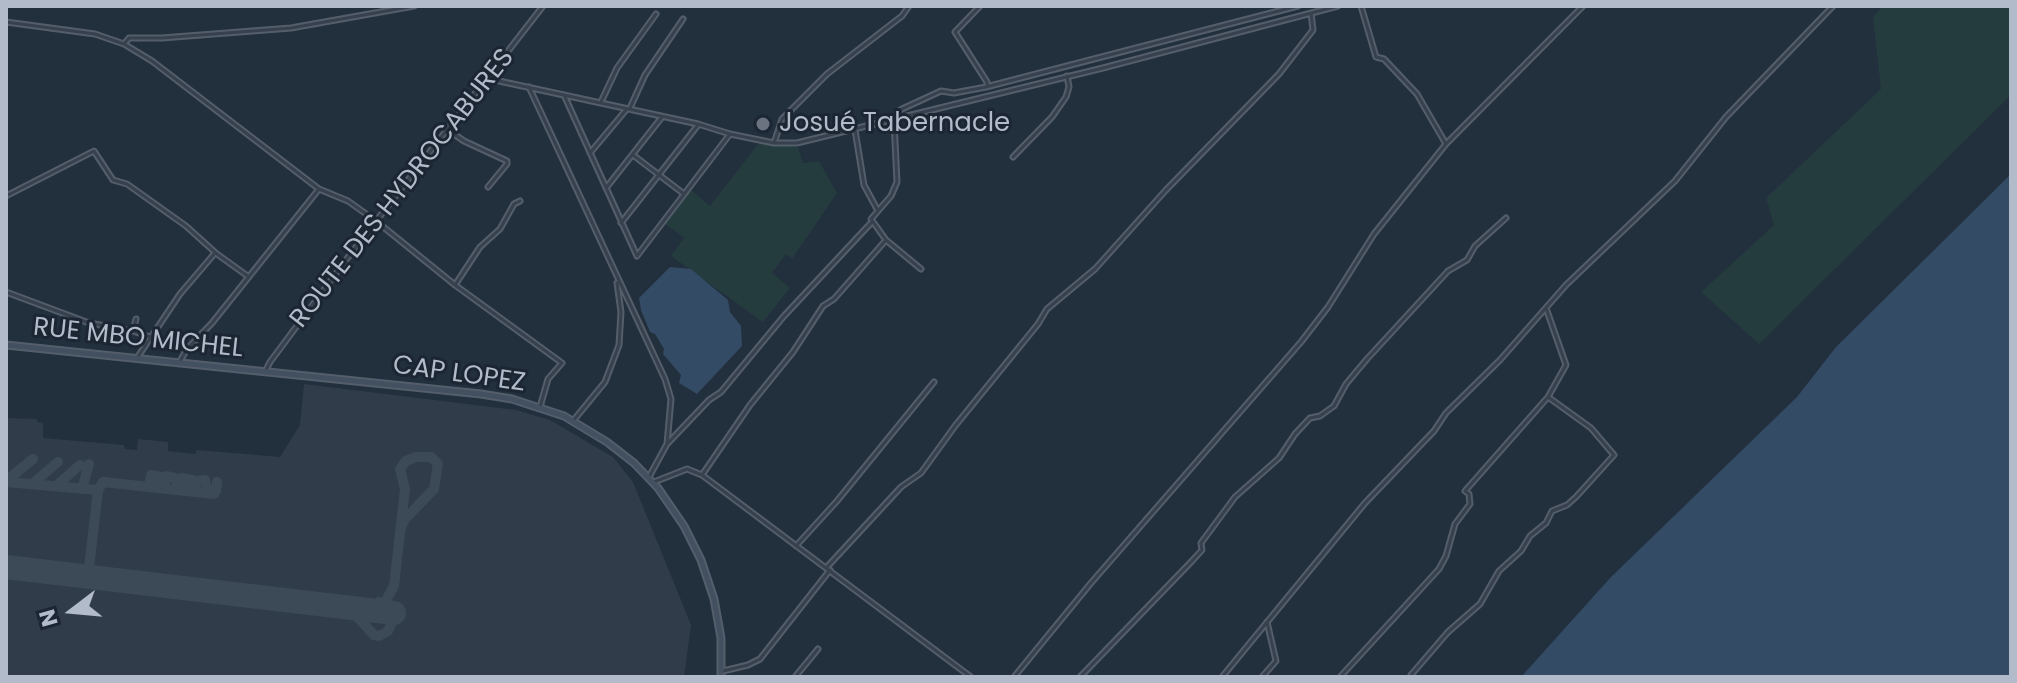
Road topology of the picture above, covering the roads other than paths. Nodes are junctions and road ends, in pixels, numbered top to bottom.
1 (414, 6) edge
2 (543, 6) edge
3 (909, 6) edge
4 (980, 6) edge
5 (1295, 6) edge
6 (1338, 6) edge
7 (1361, 6) edge
8 (1583, 6) edge
9 (1833, 6) edge
10 (1311, 13) junction
11 (656, 14) dead end
12 (1295, 17) junction
13 (683, 19) dead end
14 (6, 22) edge
15 (124, 44) junction
16 (1101, 58) junction
17 (1103, 68) junction
18 (490, 74) junction
19 (1067, 76) junction
20 (529, 87) junction
21 (986, 87) junction
22 (564, 95) junction
23 (600, 103) junction
24 (628, 109) junction
25 (662, 117) junction
26 (894, 121) junction
27 (698, 124) junction
28 (447, 129) junction
29 (855, 130) junction
30 (730, 134) junction
31 (774, 143) junction
32 (1446, 144) junction
33 (590, 153) junction
34 (633, 154) junction
35 (1013, 157) dead end
36 (659, 173) junction
37 (488, 187) dead end
38 (606, 188) junction
39 (319, 189) junction
40 (684, 194) junction
41 (6, 196) edge
42 (520, 201) dead end
43 (877, 209) junction
44 (1506, 218) dead end
45 (376, 221) junction
46 (621, 223) junction
47 (871, 223) junction
48 (886, 240) junction
49 (215, 253) junction
50 (921, 269) dead end
51 (249, 277) junction
52 (616, 279) junction
53 (455, 285) junction
54 (6, 292) edge
55 (1546, 308) junction
56 (136, 319) dead end
57 (133, 331) junction
58 (150, 337) junction
59 (6, 345) edge
60 (136, 359) junction
61 (179, 363) junction
62 (265, 373) junction
63 (934, 382) dead end
64 (376, 384) junction
65 (376, 392) dead end
66 (1548, 397) junction
67 (540, 407) junction
68 (573, 421) junction
69 (667, 444) junction
70 (702, 475) junction
71 (651, 480) junction
72 (796, 546) junction
73 (828, 569) junction
74 (1267, 622) junction
75 (818, 649) dead end
76 (721, 674) edge
77 (1411, 675) edge
78 (795, 677) edge
79 (971, 677) edge
80 (1014, 677) edge
81 (1080, 677) edge
82 (1222, 677) edge
83 (1262, 677) edge
84 (1340, 677) edge

1 - 15 street
2 - 18 street, ROUTE DES HYDROCABURES
3 - 31 street
4 - 21 street
5 - 12 street
5 - 16 street
6 - 10 street
7 - 32 street
8 - 32 street
9 - 55 street
10 - 12 street
10 - 73 street
11 - 23 street
12 - 17 street
13 - 24 street
14 - 15 street
15 - 39 street
16 - 17 street
16 - 21 street
17 - 19 street
18 - 20 street
18 - 28 street, ROUTE DES HYDROCABURES
19 - 26 street
19 - 35 street
20 - 22 street
20 - 52 street
21 - 26 street
22 - 23 street
22 - 33 street
23 - 24 street
24 - 25 street
24 - 33 street
25 - 27 street
25 - 34 street
26 - 29 street
26 - 43 street
27 - 30 street
27 - 36 street
28 - 37 street
28 - 45 street, ROUTE DES HYDROCABURES
29 - 31 street
29 - 43 street
30 - 31 street
30 - 40 street
32 - 80 street
33 - 38 street
34 - 36 street
34 - 38 street
36 - 40 street
36 - 46 street
38 - 46 street
39 - 45 street
39 - 51 street
40 - 46 street
41 - 49 street
42 - 53 street
43 - 47 street
44 - 81 street
45 - 53 street
45 - 62 street, ROUTE DES HYDROCABURES
47 - 48 street
47 - 69 street
48 - 50 street
48 - 70 street
49 - 51 street
49 - 58 street
51 - 61 street
52 - 68 street
52 - 69 street
53 - 67 street
54 - 57 street
55 - 66 street
55 - 74 street
56 - 57 street
57 - 58 street
58 - 60 street
59 - 60 street, RUE MBO MICHEL
60 - 61 street, RUE MBO MICHEL
61 - 62 street, RUE MBO MICHEL
62 - 64 street, CAP LOPEZ
63 - 72 street
64 - 65 street
64 - 67 street, CAP LOPEZ
66 - 77 street
66 - 84 street
67 - 68 street, CAP LOPEZ
68 - 71 street, CAP LOPEZ
69 - 71 street
70 - 71 street
70 - 72 street
71 - 76 street, CAP LOPEZ
72 - 73 street
73 - 76 street
73 - 79 street
74 - 82 street
74 - 83 street
75 - 78 street

